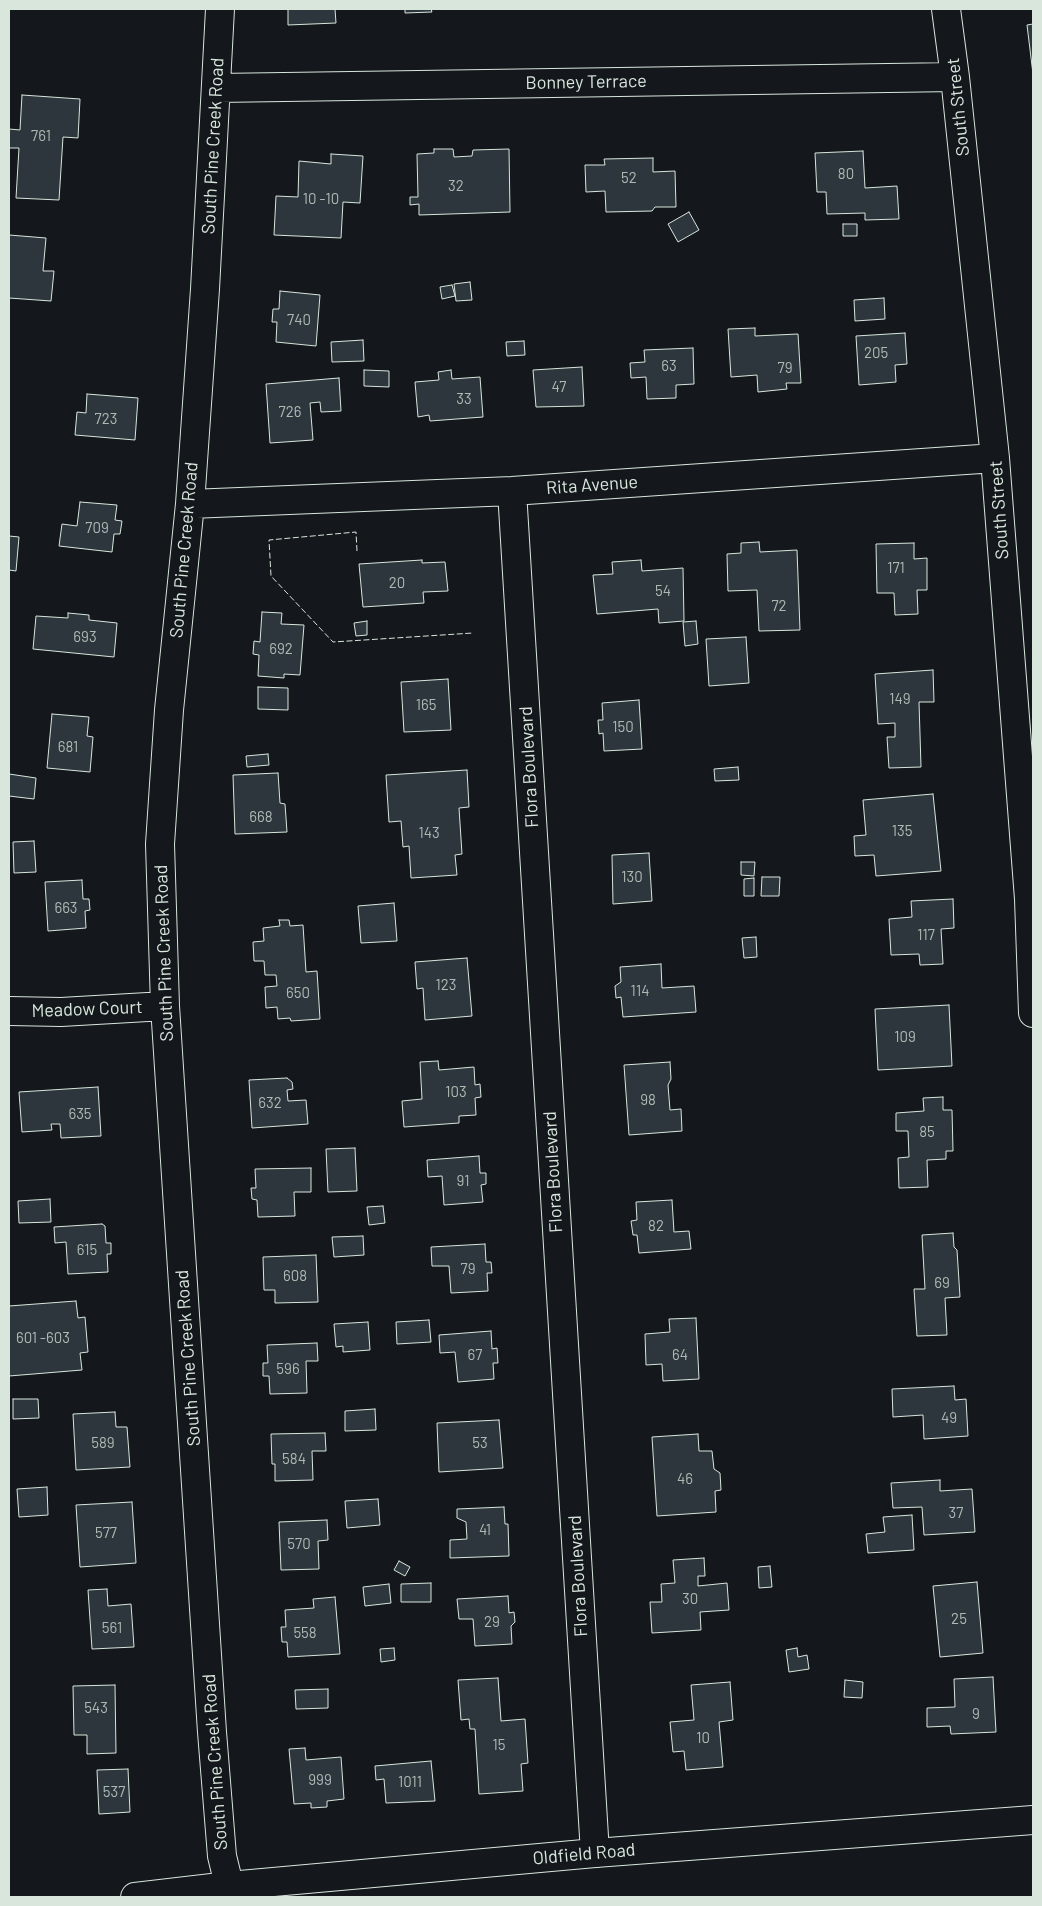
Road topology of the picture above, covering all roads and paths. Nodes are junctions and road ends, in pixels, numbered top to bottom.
1 (220, 9) edge
2 (946, 9) edge
3 (955, 77) junction
4 (217, 88) junction
5 (995, 458) junction
6 (512, 491) junction
7 (190, 504) junction
8 (165, 1006) junction
9 (9, 1011) edge
10 (1033, 1013) edge
11 (1033, 1820) edge
12 (594, 1853) junction
13 (230, 1892) edge
14 (135, 1897) edge

1 - 4 street, South Pine Creek Road
2 - 3 street, South Street
3 - 4 street, Bonney Terrace
3 - 5 street, South Street
4 - 7 street, South Pine Creek Road
5 - 6 street, Rita Avenue
5 - 10 street, South Street
6 - 7 street, Rita Avenue
6 - 12 street, Flora Boulevard
7 - 8 street, South Pine Creek Road
8 - 9 street, Meadow Court
8 - 13 street, South Pine Creek Road
11 - 12 street, Oldfield Road
12 - 13 street, Oldfield Road
13 - 14 street, Oldfield Road

